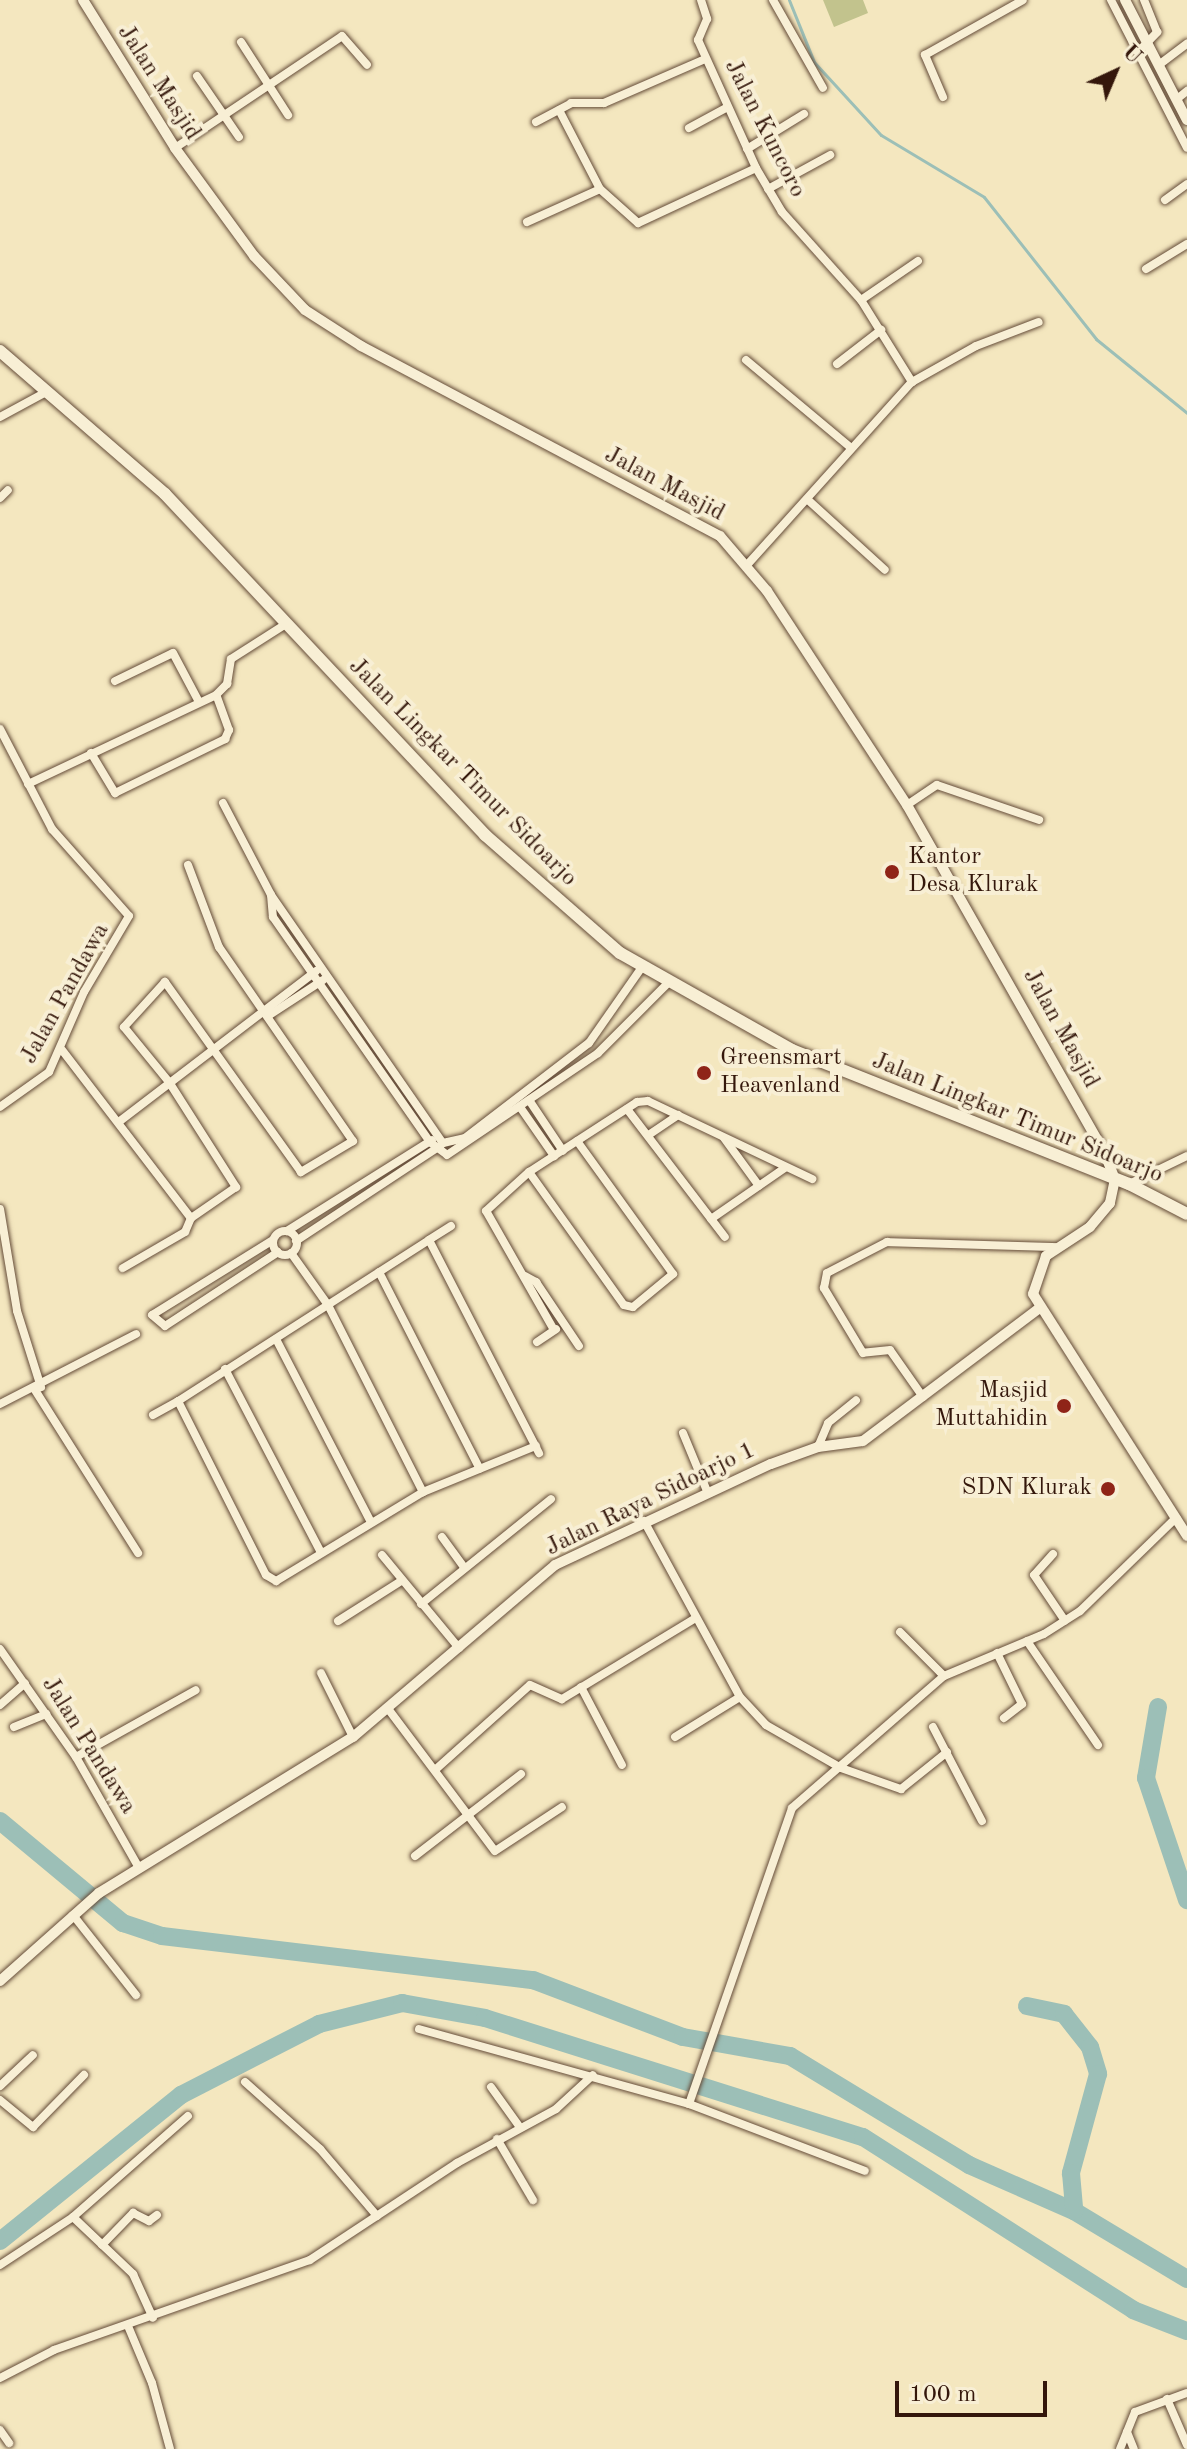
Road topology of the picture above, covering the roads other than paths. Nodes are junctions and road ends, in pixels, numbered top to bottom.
1 (83, 0) edge
2 (701, 0) edge
3 (773, 0) edge
4 (1023, 0) edge
5 (1111, 0) edge
6 (1125, 0) edge
7 (1144, 0) edge
8 (1132, 26) junction
9 (241, 42) dead end
10 (1187, 44) edge
11 (1144, 48) junction
12 (705, 59) junction
13 (1153, 62) junction
14 (367, 65) dead end
15 (197, 76) dead end
16 (267, 85) junction
17 (823, 88) dead end
18 (1187, 91) edge
19 (943, 97) dead end
20 (1177, 99) junction
21 (726, 108) junction
22 (559, 110) junction
23 (223, 114) junction
24 (804, 114) dead end
25 (288, 115) dead end
26 (1187, 120) edge
27 (536, 122) dead end
28 (689, 128) dead end
29 (239, 137) dead end
30 (175, 148) junction
31 (1187, 148) edge
32 (747, 149) junction
33 (830, 155) dead end
34 (756, 168) junction
35 (1187, 184) edge
36 (600, 189) junction
37 (768, 189) junction
38 (1165, 200) dead end
39 (527, 222) dead end
40 (1187, 244) edge
41 (918, 261) dead end
42 (1146, 269) dead end
43 (861, 300) junction
44 (1039, 322) dead end
45 (881, 330) junction
46 (0, 351) edge
47 (746, 360) dead end
48 (837, 364) dead end
49 (912, 382) junction
50 (46, 392) junction
51 (0, 417) edge
52 (849, 446) junction
53 (8, 490) dead end
54 (0, 498) edge
55 (807, 499) junction
56 (747, 565) junction
57 (885, 570) dead end
58 (286, 624) junction
59 (115, 681) dead end
60 (216, 695) junction
61 (199, 702) junction
62 (0, 729) edge
63 (91, 753) junction
64 (28, 784) junction
65 (223, 803) dead end
66 (907, 805) junction
67 (1039, 820) dead end
68 (188, 865) dead end
69 (271, 895) junction
70 (310, 949) junction
71 (301, 954) junction
72 (322, 967) junction
73 (642, 967) junction
74 (313, 973) junction
75 (328, 976) junction
76 (319, 982) junction
77 (667, 984) junction
78 (616, 1008) junction
79 (265, 1014) junction
80 (632, 1021) junction
81 (603, 1027) junction
82 (616, 1036) junction
83 (589, 1043) junction
84 (217, 1047) junction
85 (62, 1050) junction
86 (598, 1053) junction
87 (169, 1082) junction
88 (519, 1097) junction
89 (531, 1104) junction
90 (0, 1107) edge
91 (627, 1109) junction
92 (522, 1110) junction
93 (678, 1115) junction
94 (120, 1121) junction
95 (650, 1134) junction
96 (724, 1137) junction
97 (577, 1141) junction
98 (437, 1143) junction
99 (563, 1151) junction
100 (554, 1156) junction
101 (1187, 1156) edge
102 (786, 1167) junction
103 (529, 1172) junction
104 (812, 1179) dead end
105 (1115, 1179) junction
106 (1129, 1184) junction
107 (759, 1186) junction
108 (0, 1209) edge
109 (1187, 1214) edge
110 (191, 1218) junction
111 (711, 1219) junction
112 (451, 1226) dead end
113 (287, 1231) junction
114 (725, 1237) dead end
115 (273, 1240) junction
116 (429, 1240) junction
117 (296, 1241) junction
118 (1056, 1247) junction
119 (278, 1252) junction
120 (291, 1253) junction
121 (123, 1268) dead end
122 (379, 1272) junction
123 (525, 1276) junction
124 (178, 1296) junction
125 (328, 1305) junction
126 (1038, 1309) junction
127 (187, 1311) junction
128 (563, 1324) junction
129 (554, 1330) junction
130 (136, 1334) dead end
131 (276, 1339) junction
132 (537, 1342) dead end
133 (579, 1346) dead end
134 (225, 1369) junction
135 (38, 1388) junction
136 (923, 1397) junction
137 (856, 1400) dead end
138 (178, 1401) junction
139 (0, 1404) edge
140 (153, 1415) dead end
141 (683, 1433) dead end
142 (818, 1447) junction
143 (480, 1469) junction
144 (707, 1491) junction
145 (423, 1492) junction
146 (551, 1499) dead end
147 (1176, 1518) junction
148 (370, 1520) junction
149 (644, 1521) junction
150 (1187, 1536) edge
151 (442, 1537) dead end
152 (320, 1551) junction
153 (138, 1553) dead end
154 (1053, 1554) dead end
155 (382, 1555) dead end
156 (464, 1567) junction
157 (401, 1581) junction
158 (421, 1604) junction
159 (694, 1619) junction
160 (338, 1621) dead end
161 (1065, 1621) junction
162 (900, 1632) dead end
163 (1027, 1641) junction
164 (459, 1648) junction
165 (0, 1649) edge
166 (997, 1653) junction
167 (321, 1673) dead end
168 (944, 1676) junction
169 (25, 1683) junction
170 (581, 1687) junction
171 (196, 1690) dead end
172 (740, 1697) junction
173 (0, 1705) edge
174 (389, 1710) junction
175 (46, 1714) junction
176 (1004, 1718) dead end
177 (14, 1727) dead end
178 (933, 1727) dead end
179 (353, 1737) junction
180 (675, 1737) dead end
181 (1098, 1745) dead end
182 (947, 1752) junction
183 (76, 1757) junction
184 (622, 1765) dead end
185 (841, 1768) junction
186 (435, 1770) junction
187 (521, 1774) dead end
188 (562, 1807) dead end
189 (468, 1816) junction
190 (982, 1821) dead end
191 (415, 1856) dead end
192 (138, 1866) junction
193 (73, 1915) junction
194 (0, 1981) edge
195 (136, 1995) dead end
196 (419, 2029) dead end
197 (33, 2055) dead end
198 (84, 2075) dead end
199 (593, 2075) junction
200 (245, 2082) dead end
201 (0, 2086) edge
202 (491, 2087) dead end
203 (0, 2100) edge
204 (691, 2100) junction
205 (188, 2116) dead end
206 (519, 2126) junction
207 (497, 2139) junction
208 (865, 2171) dead end
209 (533, 2200) dead end
210 (157, 2215) dead end
211 (377, 2216) junction
212 (73, 2217) junction
213 (102, 2245) junction
214 (0, 2265) edge
215 (153, 2318) junction
216 (128, 2326) junction
217 (0, 2378) edge
218 (1187, 2393) edge
219 (1167, 2399) junction
220 (0, 2430) edge
221 (1126, 2431) junction
222 (9, 2443) dead end
223 (1187, 2445) edge
224 (170, 2449) edge
225 (1120, 2449) edge
226 (1134, 2449) edge

1 - 30 street, Jalan Masjid
2 - 12 street, Jalan Kuncoro
3 - 17 street
4 - 19 street
5 - 8 street
6 - 8 street
7 - 11 street
8 - 11 street
9 - 16 street
10 - 13 street
11 - 13 street
12 - 21 street, Jalan Kuncoro
12 - 22 street
13 - 20 street
13 - 31 street
14 - 16 street
15 - 23 street
16 - 23 street
16 - 25 street
18 - 20 street
20 - 26 street
21 - 28 street
21 - 32 street, Jalan Kuncoro
22 - 27 street
22 - 36 street
23 - 29 street
23 - 30 street
24 - 32 street
30 - 56 street, Jalan Masjid
32 - 34 street, Jalan Kuncoro
33 - 37 street
34 - 36 street
34 - 37 street, Jalan Kuncoro
35 - 38 street
36 - 39 street
37 - 43 street, Jalan Kuncoro
40 - 42 street
41 - 43 street
43 - 45 street, Jalan Kuncoro
44 - 49 street
45 - 48 street
45 - 49 street, Jalan Kuncoro
46 - 50 main road, Jalan Lingkar Timur Sidoarjo
47 - 52 street
49 - 52 street
50 - 51 street
50 - 58 main road, Jalan Lingkar Timur Sidoarjo
52 - 55 street
53 - 54 street
55 - 56 street
55 - 57 street
56 - 66 street, Jalan Masjid
58 - 60 street
58 - 73 main road, Jalan Lingkar Timur Sidoarjo
59 - 61 street
60 - 61 street
60 - 63 street
61 - 63 street
62 - 64 street, Jalan Pandawa
63 - 64 street
64 - 85 street, Jalan Pandawa
65 - 69 street
66 - 67 street
66 - 105 street, Jalan Masjid
68 - 79 street
69 - 70 street
69 - 71 street
70 - 71 street
70 - 72 street
71 - 74 street
72 - 74 street
72 - 75 street
73 - 77 main road, Jalan Lingkar Timur Sidoarjo
73 - 78 street
74 - 76 street
74 - 79 street
75 - 76 street
75 - 98 street
76 - 79 street
76 - 98 street
77 - 80 street
77 - 105 main road, Jalan Lingkar Timur Sidoarjo
78 - 80 street
78 - 81 street
79 - 84 street
79 - 84 street
80 - 82 street
81 - 82 street
81 - 83 street
82 - 86 street
83 - 86 street
83 - 88 street
84 - 87 street
84 - 87 street
85 - 90 street, Jalan Pandawa
85 - 94 street
86 - 89 street
87 - 94 street
87 - 110 street
88 - 89 street
88 - 92 street
88 - 98 street
89 - 92 street
89 - 99 street
91 - 93 street
91 - 95 street
91 - 97 street
92 - 98 street
92 - 100 street
93 - 95 street
93 - 96 street
94 - 110 street
95 - 111 street
96 - 102 street
96 - 107 street
97 - 99 street
97 - 103 street
98 - 113 street
98 - 117 street
99 - 100 street
100 - 103 street
101 - 106 street
102 - 104 street
102 - 107 street
103 - 123 street
105 - 106 main road, Jalan Lingkar Timur Sidoarjo
105 - 118 street
106 - 109 main road, Jalan Lingkar Timur Sidoarjo
107 - 111 street
108 - 135 street
110 - 121 street
111 - 114 street
112 - 116 street
113 - 115 street
113 - 117 street
115 - 119 street
115 - 124 street
116 - 122 street
116 - 143 street
117 - 120 street
118 - 126 street
118 - 136 street
119 - 120 street
119 - 127 street
120 - 125 street
122 - 125 street
122 - 143 street
123 - 128 street
123 - 129 street
124 - 127 street
124 - 127 street
125 - 131 street
125 - 145 street
126 - 136 street, Jalan Raya Sidoarjo 1
126 - 147 street
128 - 129 street
128 - 133 street
129 - 132 street
130 - 135 street
131 - 134 street
131 - 148 street
134 - 138 street
134 - 152 street
135 - 139 street
135 - 153 street
136 - 142 street, Jalan Raya Sidoarjo 1
137 - 142 street
138 - 140 street
138 - 152 street
141 - 144 street
142 - 144 street, Jalan Raya Sidoarjo 1
143 - 145 street
144 - 149 street, Jalan Raya Sidoarjo 1
145 - 148 street
146 - 156 street
147 - 150 street
147 - 161 street
148 - 152 street
149 - 159 street
149 - 164 street, Jalan Raya Sidoarjo 1
151 - 156 street
154 - 161 street
155 - 157 street
156 - 158 street
157 - 158 street
157 - 160 street
158 - 164 street
159 - 170 street
159 - 172 street
161 - 163 street
162 - 168 street
163 - 166 street
163 - 181 street
164 - 174 street, Jalan Raya Sidoarjo 1
165 - 169 street, Jalan Pandawa
166 - 168 street
166 - 176 street
167 - 179 street
168 - 185 street
169 - 173 street
169 - 175 street, Jalan Pandawa
170 - 184 street
170 - 186 street
171 - 183 street
172 - 180 street
172 - 185 street
174 - 179 street, Jalan Raya Sidoarjo 1
174 - 186 street
175 - 177 street
175 - 183 street, Jalan Pandawa
178 - 182 street
179 - 192 street, Jalan Raya Sidoarjo 1
182 - 185 street
182 - 190 street
183 - 192 street, Jalan Pandawa
185 - 204 street
186 - 189 street
187 - 189 street
188 - 189 street
189 - 191 street
192 - 193 street, Jalan Raya Sidoarjo 1
193 - 194 street, Jalan Raya Sidoarjo 1
193 - 195 street
196 - 199 street
197 - 201 street
198 - 203 street
199 - 204 street
199 - 206 street
200 - 211 street
202 - 206 street
204 - 208 street
205 - 212 street
206 - 207 street
207 - 209 street
207 - 211 street
210 - 213 street
211 - 215 street
212 - 213 street
212 - 214 street
213 - 215 street
215 - 216 street
216 - 217 street
216 - 224 street
218 - 219 street
219 - 221 street
219 - 223 street
220 - 222 street
221 - 225 street
221 - 226 street

